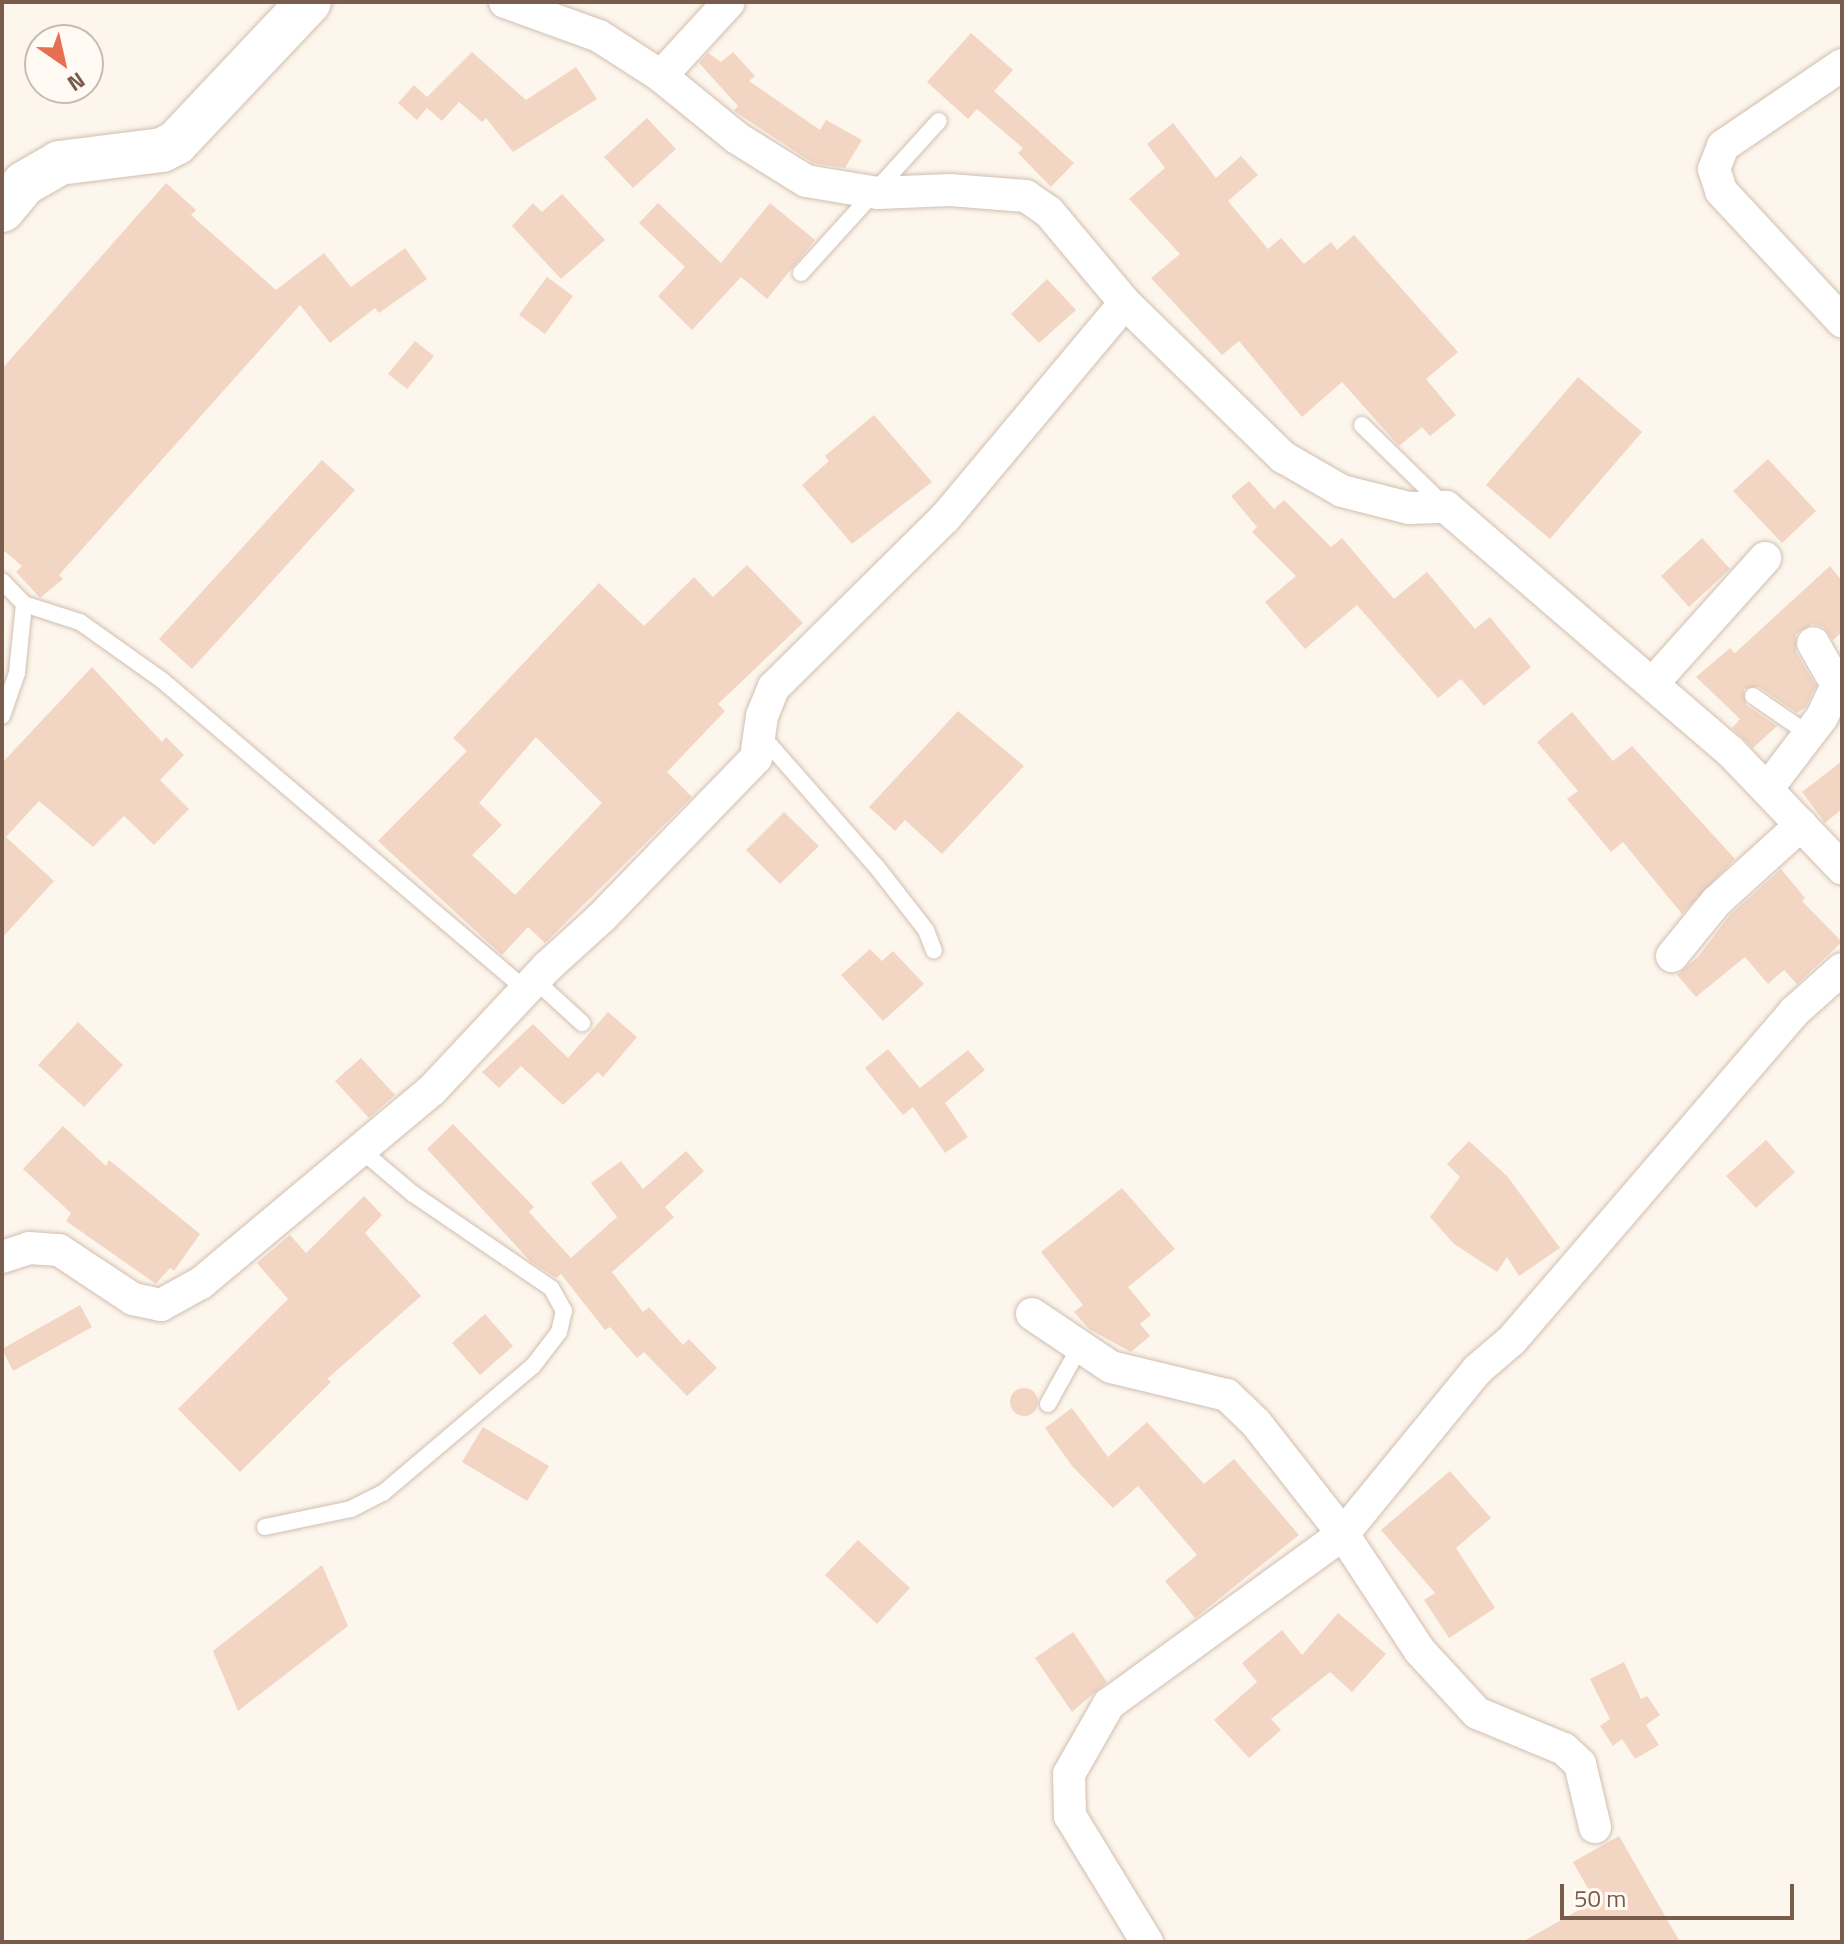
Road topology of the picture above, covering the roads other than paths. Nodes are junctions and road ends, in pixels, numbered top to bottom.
1 (309, 2) edge
2 (505, 2) edge
3 (729, 2) edge
4 (1842, 65) edge
5 (661, 76) junction
6 (939, 121) dead end
7 (878, 193) junction
8 (2, 210) edge
9 (801, 273) dead end
10 (1125, 303) junction
11 (1842, 321) edge
12 (1362, 425) dead end
13 (1446, 507) junction
14 (1765, 558) dead end
15 (2, 581) edge
16 (24, 604) junction
17 (1813, 643) dead end
18 (1653, 683) junction
19 (1753, 696) dead end
20 (2, 716) edge
21 (1807, 733) junction
22 (762, 736) junction
23 (1767, 789) junction
24 (1801, 825) junction
25 (1842, 868) edge
26 (934, 951) dead end
27 (1672, 956) dead end
28 (1842, 969) edge
29 (530, 985) junction
30 (582, 1023) dead end
31 (360, 1149) junction
32 (2, 1257) edge
33 (1032, 1314) dead end
34 (1079, 1348) junction
35 (1048, 1404) dead end
36 (265, 1527) dead end
37 (1343, 1534) junction
38 (1595, 1827) dead end
39 (1147, 1942) edge

1 - 8 street
2 - 5 street
3 - 5 street
4 - 11 street
5 - 7 street
6 - 7 lane
7 - 9 lane
7 - 10 street
10 - 13 street
10 - 22 street
12 - 13 lane
13 - 18 street
14 - 18 street
15 - 16 lane
16 - 20 lane
16 - 29 lane
17 - 21 street
18 - 23 street
19 - 21 lane
21 - 23 street
22 - 26 lane
22 - 29 street
23 - 24 street
24 - 25 street
24 - 27 street
28 - 37 street
29 - 30 lane
29 - 31 street
31 - 32 street
31 - 36 lane
33 - 34 street
34 - 35 lane
34 - 37 street
37 - 38 street
37 - 39 street

